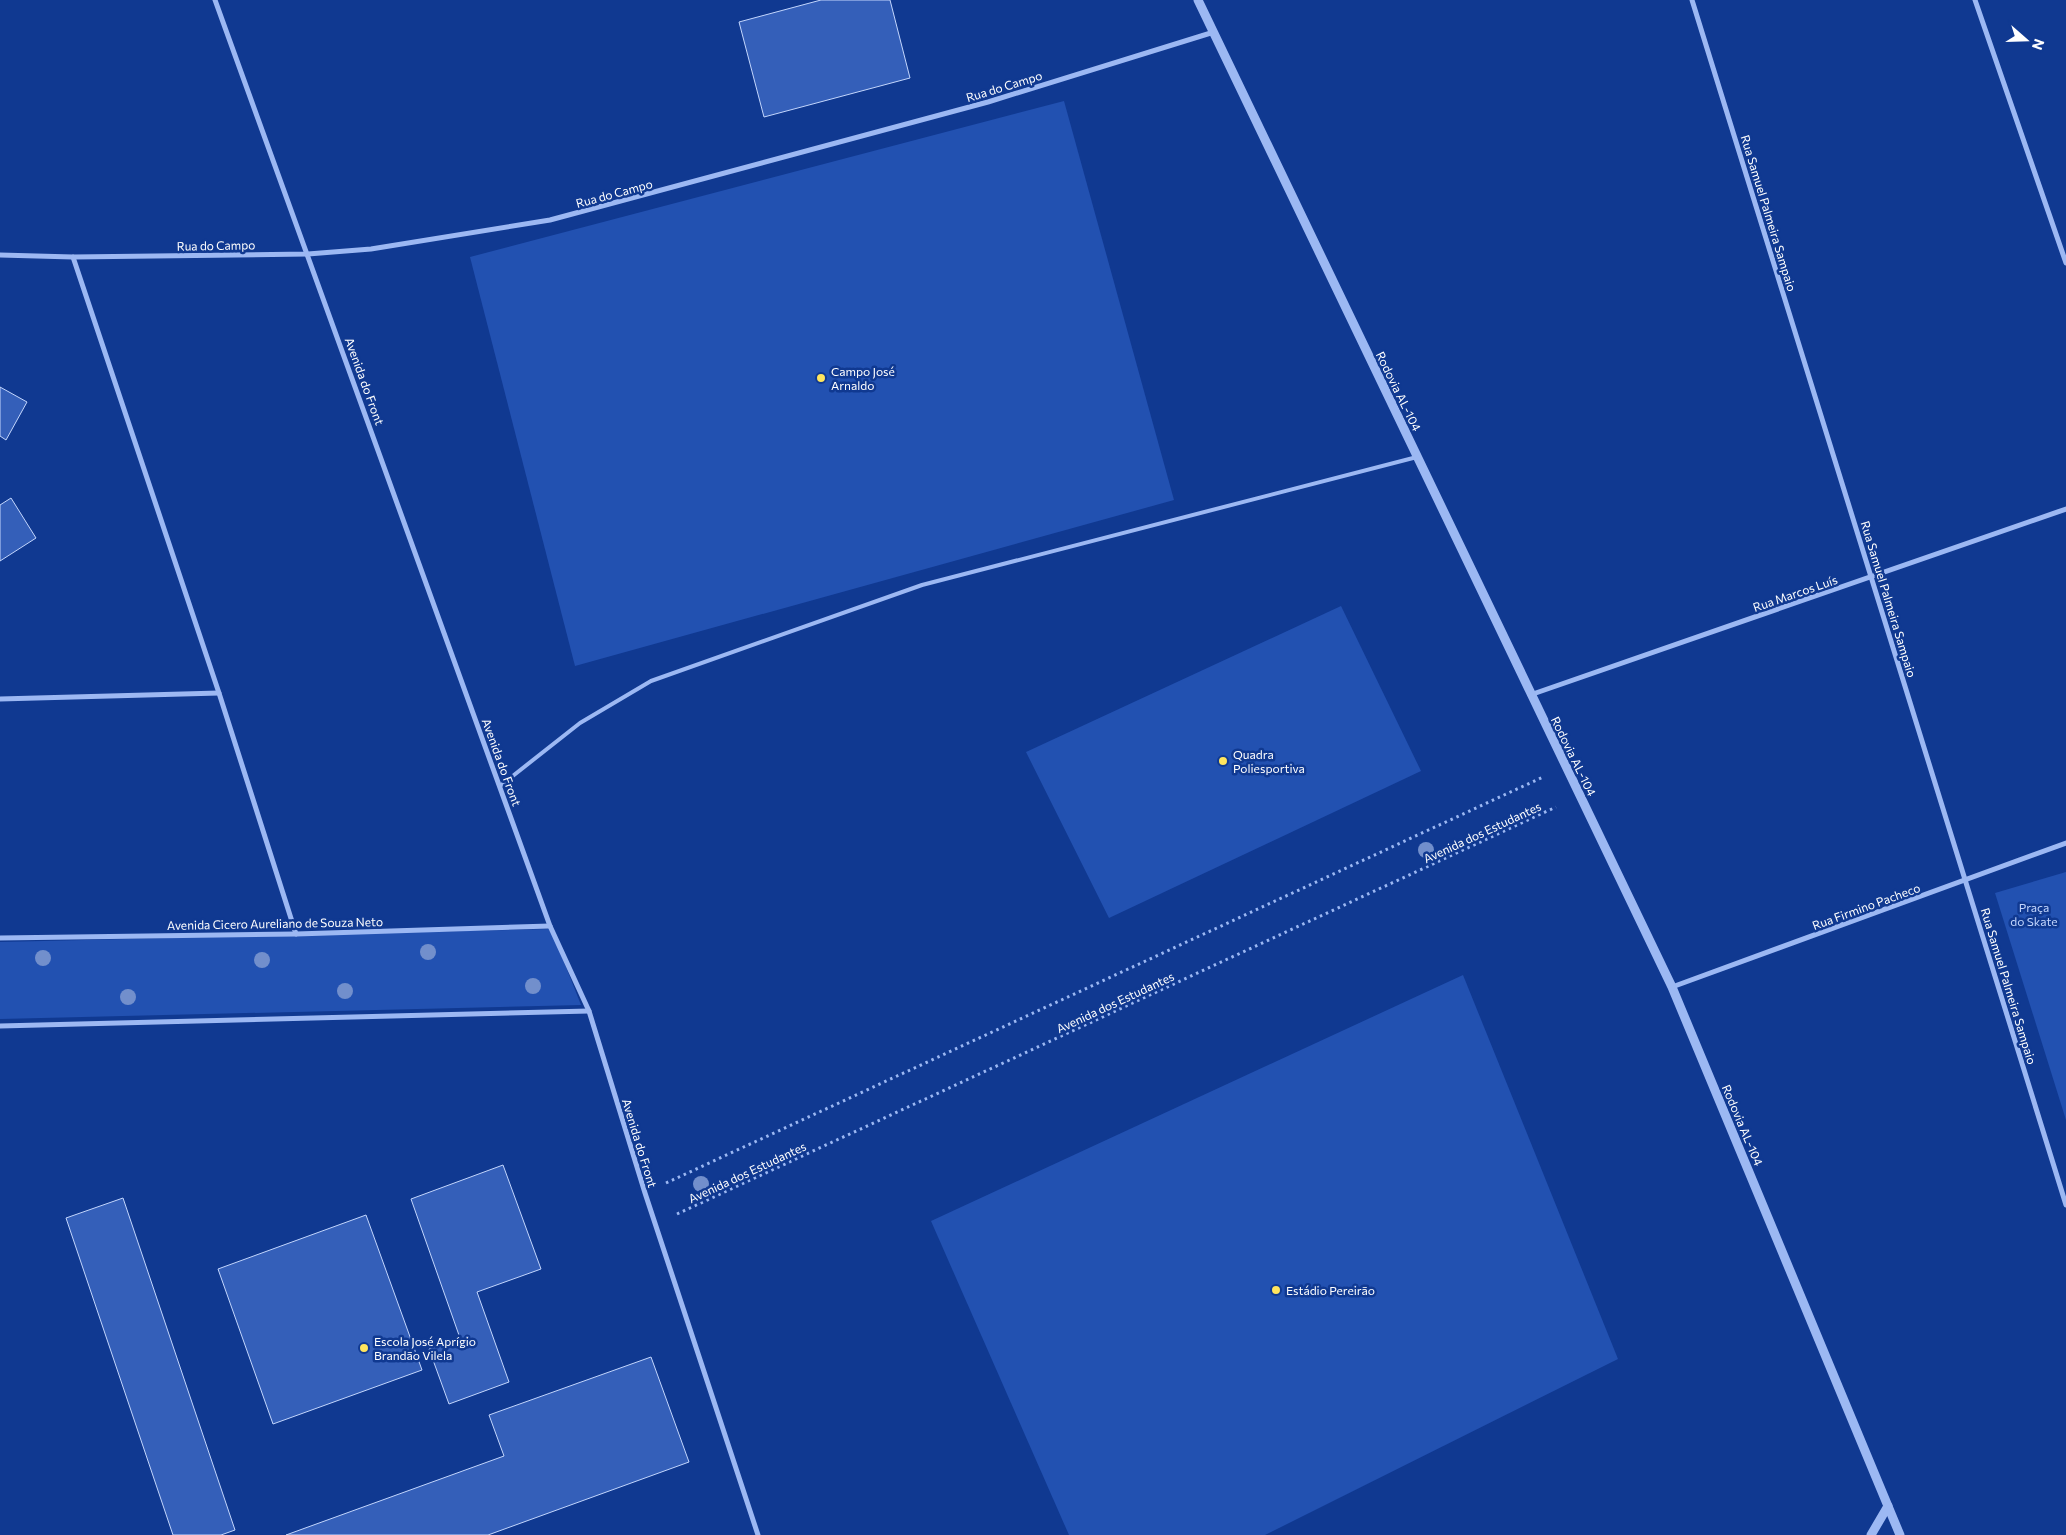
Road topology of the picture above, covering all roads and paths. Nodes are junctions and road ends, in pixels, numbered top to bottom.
1 (215, 0) edge
2 (1198, 0) edge
3 (1692, 0) edge
4 (1975, 0) edge
5 (1214, 32) junction
6 (308, 254) junction
7 (0, 255) edge
8 (73, 256) junction
9 (2066, 263) edge
10 (1417, 457) junction
11 (2066, 508) edge
12 (1872, 577) junction
13 (219, 693) junction
14 (1530, 695) junction
15 (0, 699) edge
16 (1566, 766) junction
17 (500, 786) junction
18 (1580, 796) junction
19 (2066, 843) edge
20 (1966, 880) junction
21 (550, 926) junction
22 (296, 934) junction
23 (0, 938) edge
24 (1672, 987) junction
25 (589, 1011) junction
26 (0, 1026) edge
27 (645, 1193) junction
28 (2066, 1205) edge
29 (656, 1224) junction
30 (1888, 1506) junction
31 (758, 1535) edge
32 (1871, 1535) edge
33 (1900, 1535) edge

1 - 6 street, Avenida do Front
2 - 5 street, Rodovia AL-104
3 - 12 street, Rua Samuel Palmeira Sampaio
4 - 9 street
5 - 6 street, Rua do Campo
5 - 10 street, Rodovia AL-104
6 - 8 street, Rua do Campo
6 - 17 street, Avenida do Front
7 - 8 street, Rua do Campo
8 - 13 street
10 - 14 street, Rodovia AL-104
10 - 17 lane
11 - 12 street, Rua Marcos Luís
12 - 14 street, Rua Marcos Luís
12 - 20 street, Rua Samuel Palmeira Sampaio
13 - 15 street
13 - 22 street
14 - 16 street, Rodovia AL-104
16 - 18 street, Rodovia AL-104
16 - 27 path, Avenida dos Estudantes
17 - 21 street, Avenida do Front
18 - 24 street, Rodovia AL-104
18 - 29 path, Avenida dos Estudantes
19 - 20 street, Rua Firmino Pacheco
20 - 24 street, Rua Firmino Pacheco
20 - 28 street, Rua Samuel Palmeira Sampaio
21 - 22 street, Avenida Cicero Aureliano de Souza Neto
21 - 25 street, Avenida do Front
22 - 23 street, Avenida Cicero Aureliano de Souza Neto
24 - 30 street, Rodovia AL-104
25 - 26 street
25 - 27 street, Avenida do Front
27 - 29 street, Avenida do Front
29 - 31 street, Avenida do Front
30 - 32 street
30 - 33 street, Rodovia AL-104

